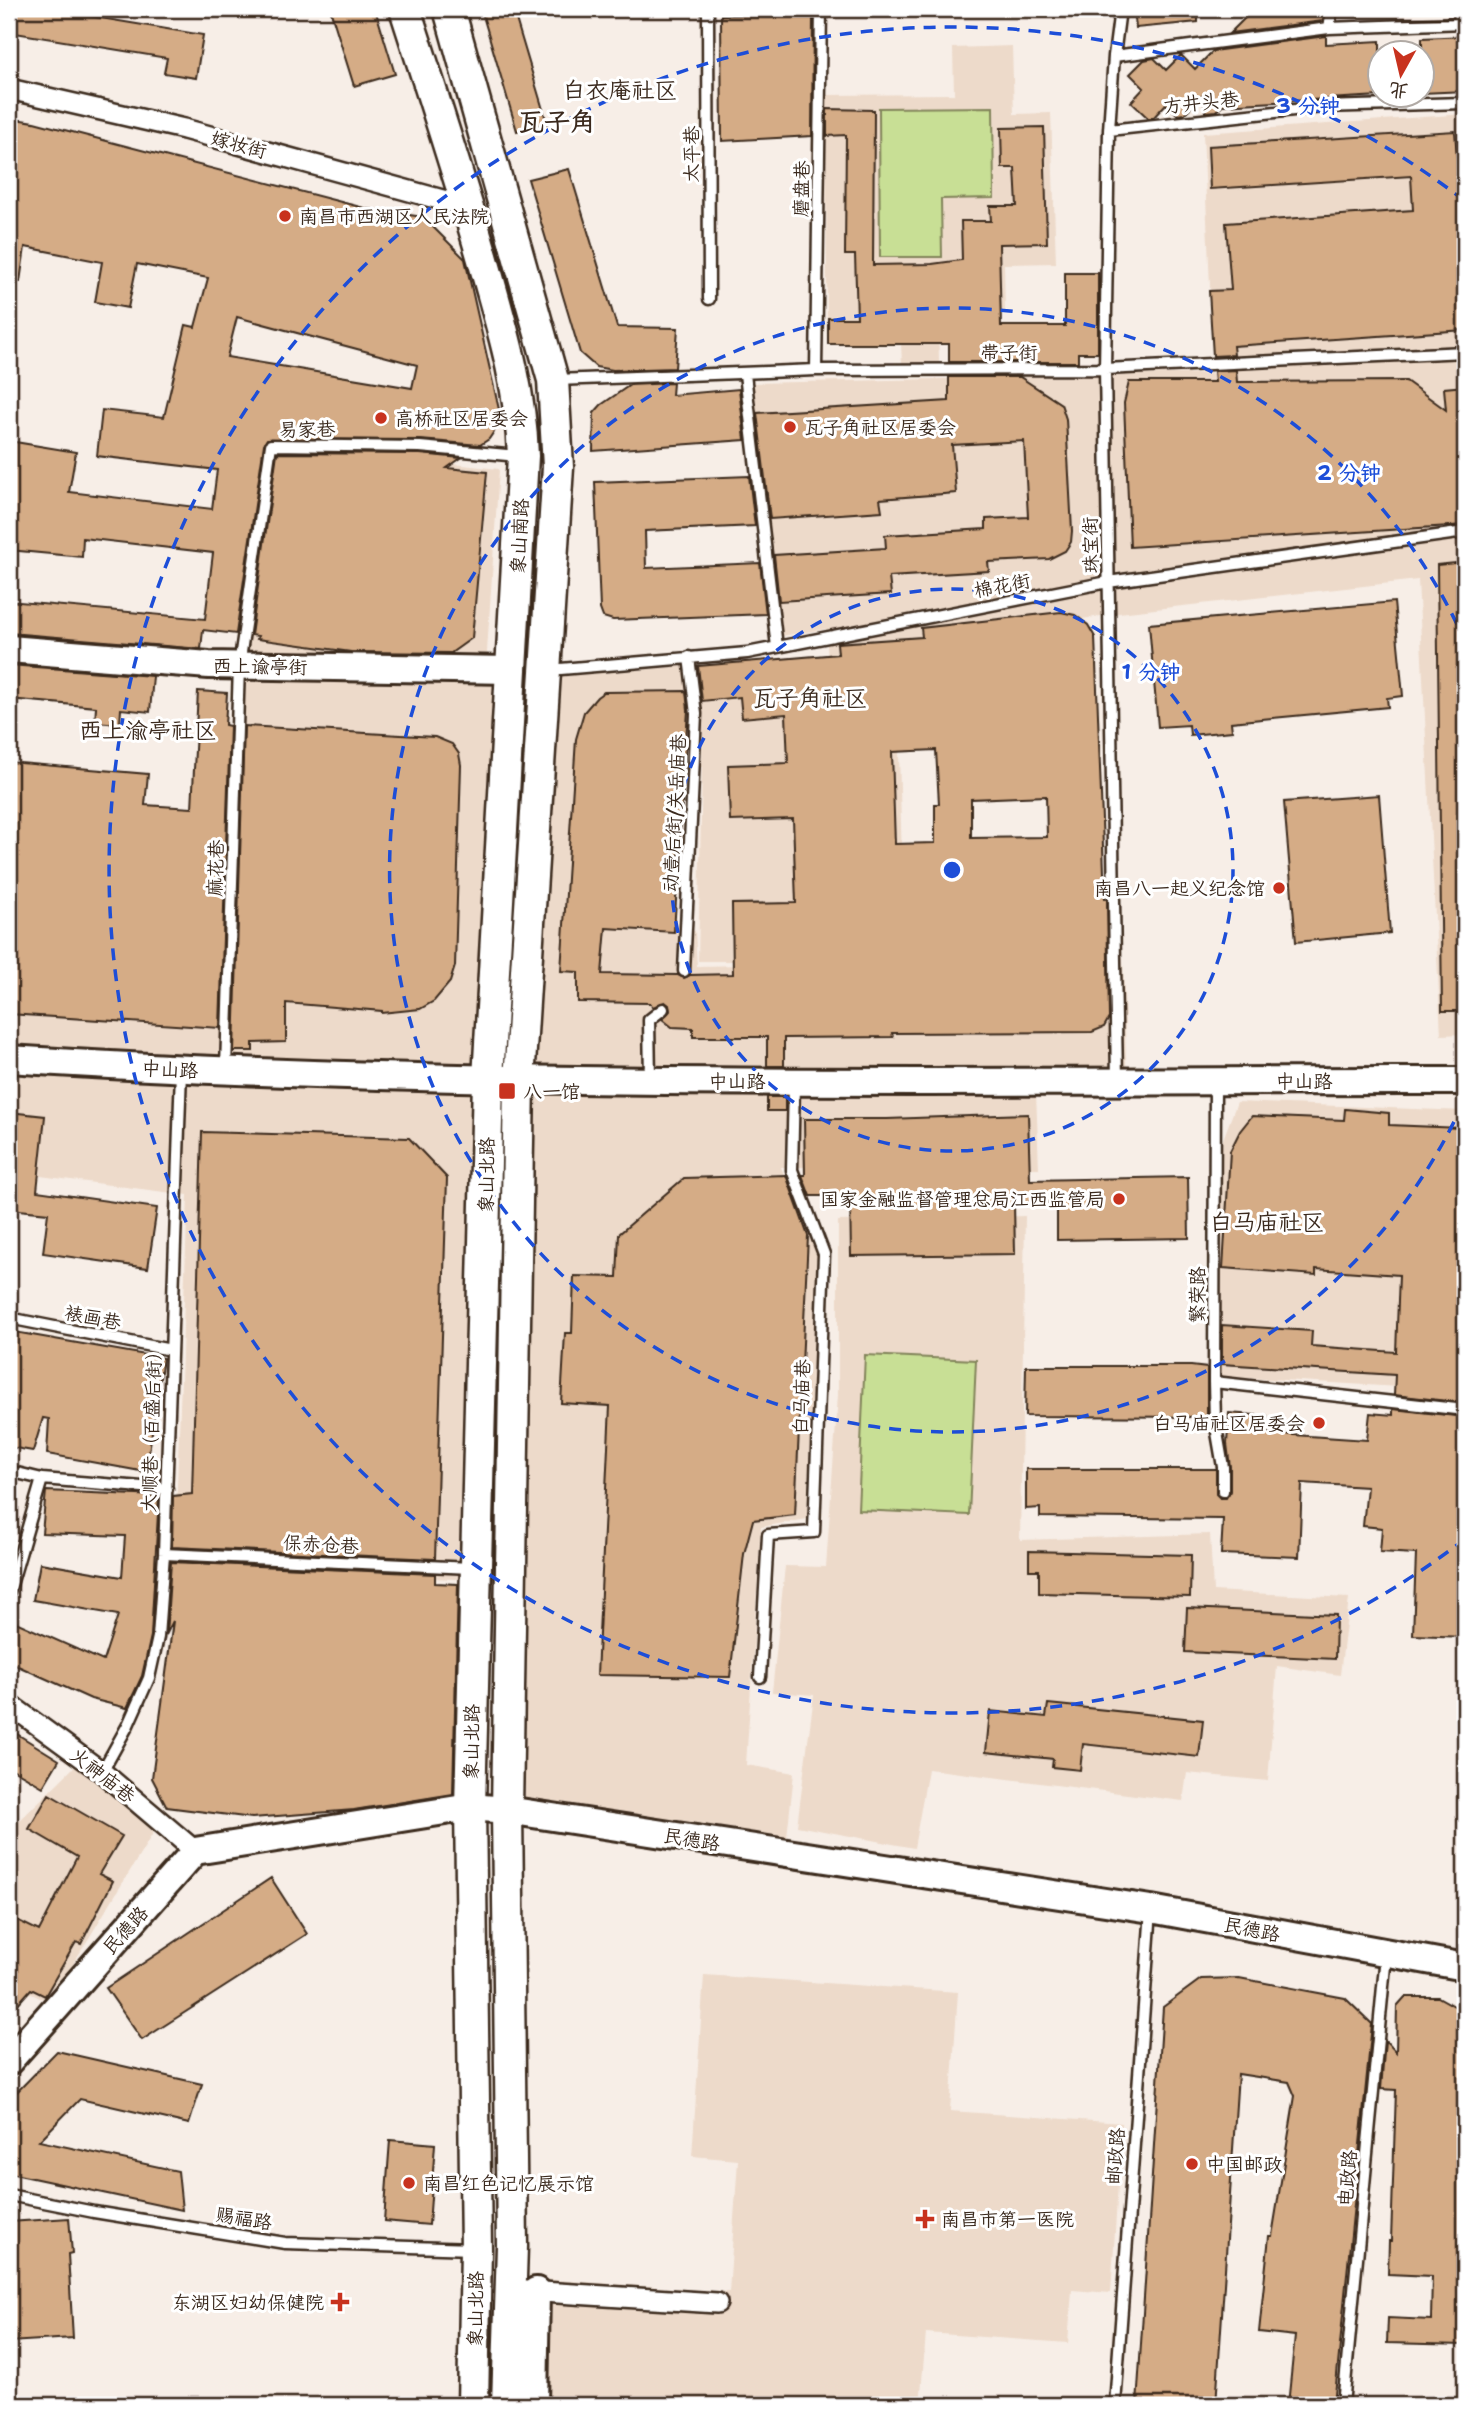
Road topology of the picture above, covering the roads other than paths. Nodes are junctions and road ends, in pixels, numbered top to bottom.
1 (405, 9) edge
2 (449, 9) edge
3 (708, 9) edge
4 (821, 9) edge
5 (1120, 9) edge
6 (1332, 9) edge
7 (1465, 23) edge
8 (1329, 28) junction
9 (1114, 56) junction
10 (9, 89) edge
11 (1465, 103) edge
12 (1109, 130) junction
13 (468, 207) junction
14 (709, 299) dead end
15 (1465, 352) edge
16 (1105, 369) junction
17 (816, 370) junction
18 (745, 374) junction
19 (553, 380) junction
20 (523, 456) junction
21 (1465, 532) edge
22 (1108, 582) junction
23 (777, 647) junction
24 (9, 649) edge
25 (689, 657) junction
26 (240, 666) junction
27 (512, 670) junction
28 (545, 670) junction
29 (684, 971) dead end
30 (663, 1009) dead end
31 (9, 1059) edge
32 (181, 1070) junction
33 (226, 1071) junction
34 (488, 1079) junction
35 (650, 1080) junction
36 (519, 1081) junction
37 (794, 1081) junction
38 (1117, 1081) junction
39 (1215, 1081) junction
40 (1465, 1081) edge
41 (9, 1318) edge
42 (171, 1350) junction
43 (1214, 1382) junction
44 (1465, 1410) edge
45 (9, 1471) edge
46 (42, 1479) junction
47 (166, 1489) junction
48 (1223, 1491) dead end
49 (164, 1554) junction
50 (476, 1569) junction
51 (9, 1592) edge
52 (760, 1677) dead end
53 (9, 1704) edge
54 (102, 1772) junction
55 (470, 1807) junction
56 (506, 1810) junction
57 (195, 1851) junction
58 (1151, 1909) junction
59 (1386, 1954) junction
60 (1465, 1968) edge
61 (9, 2061) edge
62 (9, 2194) edge
63 (476, 2249) junction
64 (523, 2291) junction
65 (717, 2304) dead end
66 (473, 2405) edge
67 (507, 2405) edge
68 (534, 2405) edge
69 (1115, 2405) edge
70 (1343, 2405) edge

1 - 13 main road, 象山南路
2 - 19 main road, 象山南路
3 - 14 lane, 太平巷
4 - 17 lane, 磨盘巷
5 - 9 lane, 珠宝街
6 - 8 lane
7 - 8 lane
8 - 9 lane
9 - 12 lane, 珠宝街
10 - 13 street, 嫁妆街
11 - 12 lane, 方井头巷
12 - 16 lane, 珠宝街
13 - 20 main road, 象山南路
15 - 16 lane, 带子街
16 - 17 lane, 带子街
16 - 22 lane, 珠宝街
17 - 18 lane, 带子街
18 - 19 lane, 带子街
18 - 23 lane
19 - 28 main road, 象山南路
20 - 26 lane, 易家巷
20 - 27 main road, 象山南路
21 - 22 lane, 棉花街
22 - 23 lane, 棉花街
22 - 38 lane, 珠宝街
23 - 25 lane, 棉花街
24 - 26 main road, 西上谕亭街
25 - 28 lane, 棉花街
25 - 29 lane, 动壹后街/关岳庙巷
26 - 27 main road, 西上谕亭街
26 - 33 lane, 麻花巷
27 - 34 main road, 象山南路
28 - 36 main road, 象山南路
30 - 35 lane
31 - 32 main road, 中山路
32 - 33 main road, 中山路
32 - 42 lane, 大顺巷（百盛后街）
33 - 34 main road, 中山路
34 - 36 main road, 中山路
34 - 50 main road, 象山北路
35 - 36 main road, 中山路
35 - 37 main road, 中山路
36 - 56 main road, 象山北路
37 - 38 main road, 中山路
37 - 52 lane, 白马庙巷
38 - 39 main road, 中山路
39 - 40 main road, 中山路
39 - 43 lane, 繁荣路
41 - 42 lane, 裱画巷
42 - 47 lane, 大顺巷（百盛后街）
43 - 44 lane
43 - 48 lane, 繁荣路
45 - 46 lane
46 - 47 lane
46 - 51 lane
47 - 49 lane, 大顺巷（百盛后街）
49 - 50 lane, 保赤仓巷
49 - 54 lane, 大顺巷（百盛后街）
50 - 55 main road, 象山北路
53 - 54 street, 火神庙巷
54 - 57 street, 火神庙巷
55 - 56 main road, 民德路
55 - 57 main road, 民德路
55 - 63 main road, 象山北路
56 - 58 main road, 民德路
56 - 64 main road, 象山北路
57 - 61 main road, 民德路
58 - 59 main road, 民德路
58 - 69 lane, 邮政路
59 - 60 main road, 民德路
59 - 70 lane, 电政路
62 - 63 lane, 赐福路
63 - 66 main road, 象山北路
64 - 65 street
64 - 67 main road, 象山北路
64 - 68 main road

